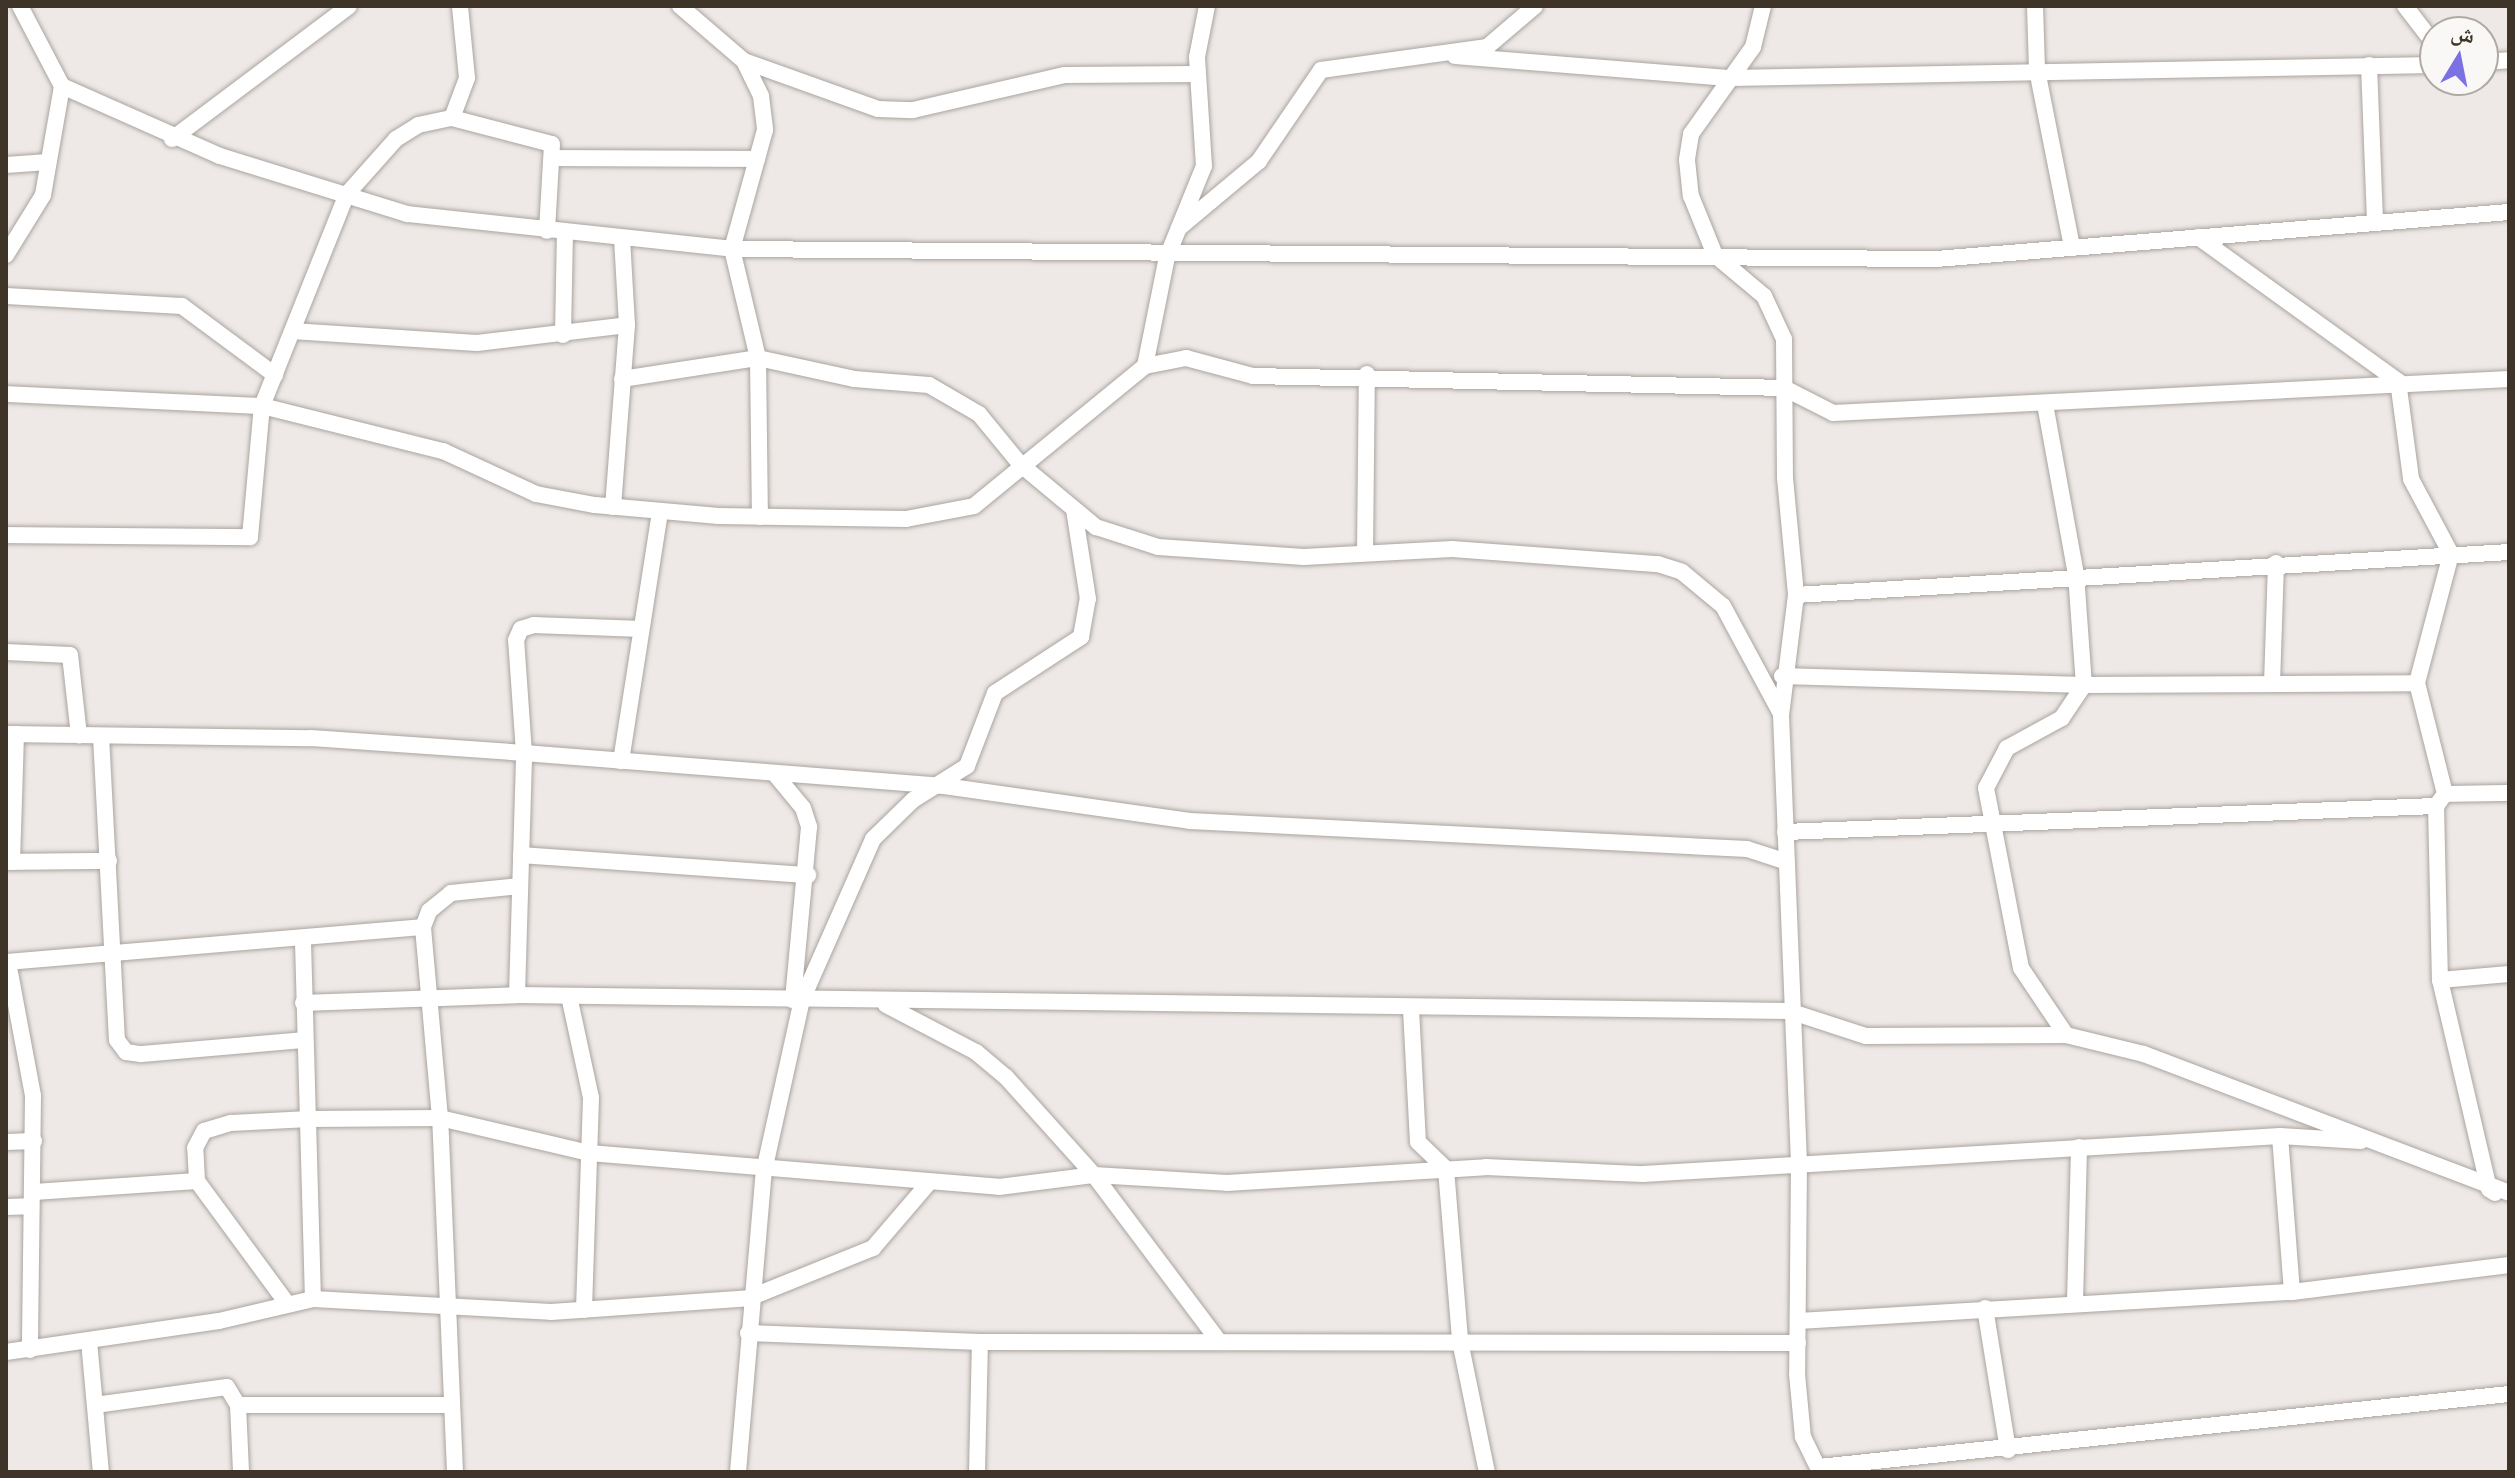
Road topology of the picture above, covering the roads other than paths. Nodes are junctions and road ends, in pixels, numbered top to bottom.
1 (20, 6) edge
2 (349, 6) edge
3 (460, 6) edge
4 (680, 6) edge
5 (1207, 6) edge
6 (1535, 6) edge
7 (1763, 6) edge
8 (2035, 6) edge
9 (2405, 6) edge
10 (2419, 24) edge
11 (1455, 56) junction
12 (744, 61) junction
13 (2369, 65) junction
14 (2419, 65) edge
15 (2037, 70) junction
16 (1198, 74) junction
17 (1731, 78) junction
18 (62, 86) junction
19 (452, 118) junction
20 (172, 139) junction
21 (554, 158) junction
22 (757, 159) junction
23 (48, 162) junction
24 (6, 165) edge
25 (347, 194) junction
26 (2509, 212) edge
27 (2375, 222) junction
28 (1179, 228) junction
29 (547, 231) junction
30 (565, 233) junction
31 (2198, 237) junction
32 (622, 238) junction
33 (2072, 247) junction
34 (732, 249) junction
35 (6, 255) edge
36 (1715, 255) junction
37 (1167, 257) junction
38 (6, 296) edge
39 (627, 325) junction
40 (292, 331) junction
41 (563, 335) junction
42 (758, 358) junction
43 (1145, 366) junction
44 (1367, 374) junction
45 (275, 375) junction
46 (622, 379) junction
47 (2509, 379) edge
48 (2398, 381) junction
49 (1784, 388) junction
50 (6, 394) edge
51 (2045, 404) junction
52 (262, 406) junction
53 (1020, 464) junction
54 (613, 507) junction
55 (1074, 510) junction
56 (660, 512) junction
57 (760, 517) junction
58 (6, 535) edge
59 (2509, 552) edge
60 (1365, 553) junction
61 (2451, 554) junction
62 (2276, 563) junction
63 (2076, 574) junction
64 (1796, 595) junction
65 (641, 629) junction
66 (6, 652) edge
67 (1782, 676) junction
68 (2417, 683) junction
69 (2272, 684) junction
70 (2084, 685) junction
71 (1781, 715) junction
72 (11, 734) edge
73 (79, 735) junction
74 (101, 736) junction
75 (524, 753) junction
76 (621, 761) junction
77 (774, 773) junction
78 (944, 786) junction
79 (2509, 793) edge
80 (2440, 800) junction
81 (1996, 825) junction
82 (1785, 832) junction
83 (521, 855) junction
84 (109, 861) junction
85 (9, 862) edge
86 (1787, 862) junction
87 (808, 875) junction
88 (520, 886) junction
89 (423, 927) junction
90 (303, 942) junction
91 (115, 955) junction
92 (7, 962) edge
93 (2509, 974) edge
94 (2440, 980) junction
95 (517, 995) junction
96 (569, 996) junction
97 (433, 998) junction
98 (797, 1000) junction
99 (881, 1002) junction
100 (303, 1003) junction
101 (1411, 1009) junction
102 (1789, 1011) junction
103 (2066, 1035) junction
104 (303, 1040) junction
105 (440, 1118) junction
106 (309, 1119) junction
107 (2280, 1136) junction
108 (34, 1141) junction
109 (2361, 1141) junction
110 (6, 1142) edge
111 (2079, 1147) junction
112 (589, 1153) junction
113 (1799, 1161) junction
114 (1446, 1169) junction
115 (764, 1171) junction
116 (1094, 1175) junction
117 (197, 1181) junction
118 (927, 1185) junction
119 (2489, 1189) junction
120 (2509, 1193) edge
121 (31, 1199) junction
122 (2509, 1203) edge
123 (6, 1207) edge
124 (2509, 1265) edge
125 (2292, 1292) junction
126 (749, 1298) junction
127 (313, 1299) junction
128 (286, 1302) junction
129 (2075, 1302) junction
130 (450, 1308) junction
131 (1985, 1308) junction
132 (584, 1310) junction
133 (1798, 1321) junction
134 (748, 1333) junction
135 (1218, 1340) junction
136 (89, 1341) junction
137 (1460, 1341) junction
138 (980, 1342) junction
139 (1798, 1343) junction
140 (30, 1350) junction
141 (6, 1352) edge
142 (2509, 1394) edge
143 (95, 1405) junction
144 (238, 1405) junction
145 (452, 1405) junction
146 (2008, 1450) junction
147 (1820, 1470) edge
148 (101, 1472) edge
149 (241, 1472) edge
150 (455, 1472) edge
151 (738, 1472) edge
152 (977, 1472) edge
153 (1487, 1472) edge

1 - 18 street
2 - 20 street
3 - 19 street
4 - 12 street
5 - 16 street
6 - 11 street
7 - 17 street
8 - 15 street
9 - 10 street
11 - 17 street
11 - 28 street
12 - 16 street
12 - 22 street
13 - 14 street
13 - 15 street
13 - 27 street
15 - 17 street
15 - 33 street
16 - 28 street
17 - 36 street
18 - 20 street
18 - 23 street
19 - 21 street
19 - 25 street
20 - 25 street
21 - 22 street
21 - 29 street
22 - 34 street
23 - 24 street
23 - 35 street
25 - 29 street
25 - 40 street
26 - 27 street
27 - 31 street
28 - 37 street
29 - 30 street
30 - 32 street
30 - 41 street
31 - 33 street
31 - 48 street
32 - 34 street
32 - 39 street
33 - 36 street
34 - 37 street
34 - 42 street
36 - 37 street
36 - 49 street
37 - 43 street
38 - 45 street
39 - 41 street
39 - 46 street
40 - 41 street
40 - 45 street
42 - 46 street
42 - 53 street
42 - 57 street
43 - 44 street
43 - 53 street
44 - 49 street
44 - 60 street
45 - 52 street
46 - 54 street
47 - 48 street
48 - 51 street
48 - 61 street
49 - 51 street
49 - 64 street
50 - 52 street
51 - 63 street
52 - 54 street
52 - 58 street
53 - 55 street
53 - 57 street
54 - 56 street
55 - 60 street
55 - 78 street
56 - 57 street
56 - 65 street
59 - 61 street
60 - 71 street
61 - 62 street
61 - 68 street
62 - 63 street
62 - 69 street
63 - 64 street
63 - 70 street
64 - 67 street
65 - 75 street
65 - 76 street
66 - 73 street
67 - 70 street
67 - 71 street
68 - 69 street
68 - 80 street
69 - 70 street
70 - 81 street
71 - 82 street
72 - 73 street
72 - 85 street
73 - 74 street
74 - 75 street
74 - 84 street
75 - 76 street
75 - 83 street
76 - 77 street
77 - 78 street
77 - 87 street
78 - 86 street
78 - 98 street
79 - 80 street
80 - 81 street
80 - 94 street
81 - 82 street
81 - 103 street
82 - 86 street
83 - 87 street
83 - 88 street
84 - 85 street
84 - 91 street
86 - 102 street
87 - 98 street
88 - 89 street
88 - 95 street
89 - 90 street
89 - 97 street
90 - 91 street
90 - 100 street
91 - 92 street
91 - 104 street
92 - 108 street
93 - 94 street
94 - 119 street
95 - 96 street
95 - 97 street
96 - 98 street
96 - 112 street
97 - 100 street
97 - 105 street
98 - 99 street
98 - 115 street
99 - 101 street
99 - 116 street
100 - 104 street
101 - 102 street
101 - 114 street
102 - 103 street
102 - 113 street
103 - 109 street
104 - 106 street
105 - 106 street
105 - 112 street
105 - 130 street
106 - 117 street
106 - 127 street
107 - 109 street
107 - 111 street
107 - 125 street
108 - 110 street
108 - 121 street
109 - 119 street
111 - 113 street
111 - 129 street
112 - 115 street
112 - 132 street
113 - 114 street
113 - 133 street
114 - 116 street
114 - 137 street
115 - 118 street
115 - 126 street
116 - 118 street
116 - 135 street
117 - 121 street
117 - 128 street
118 - 126 street
119 - 120 street
119 - 122 street
121 - 123 street
121 - 140 street
124 - 125 street
125 - 129 street
126 - 132 street
126 - 134 street
127 - 128 street
127 - 130 street
128 - 136 street
129 - 131 street
130 - 132 street
130 - 145 street
131 - 133 street
131 - 146 street
133 - 139 street
134 - 138 street
134 - 151 street
135 - 137 street
135 - 138 street
136 - 140 street
136 - 143 street
137 - 139 street
137 - 153 street
138 - 152 street
139 - 147 street
140 - 141 street
142 - 146 street
143 - 144 street
143 - 148 street
144 - 145 street
144 - 149 street
145 - 150 street
146 - 147 street

